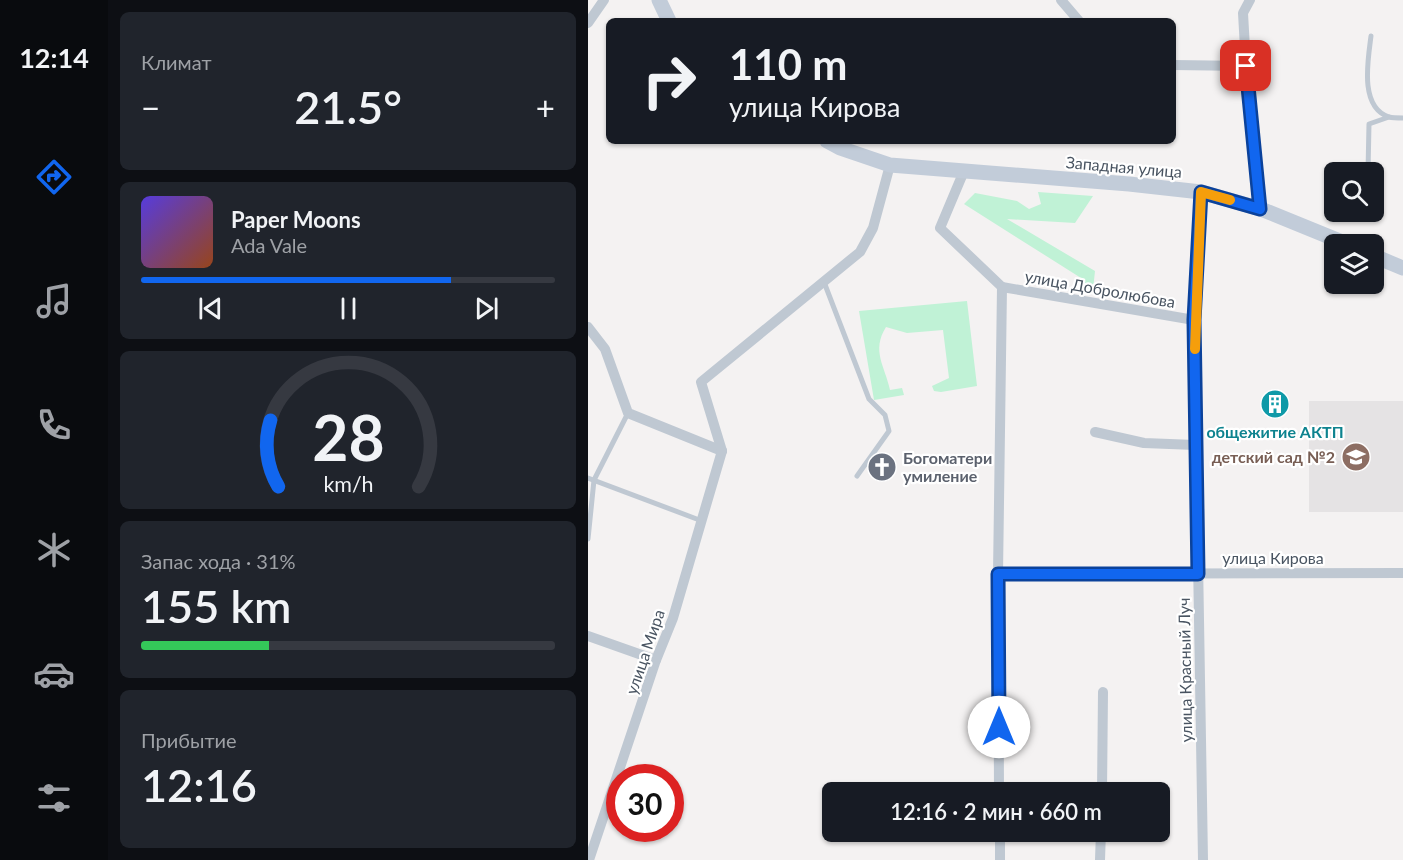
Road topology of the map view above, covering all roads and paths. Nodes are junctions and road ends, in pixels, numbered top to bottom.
1 (659, 0) edge
2 (1061, 0) edge
3 (1250, 0) edge
4 (601, 1) edge
5 (668, 18) edge
6 (1076, 18) edge
7 (588, 23) edge
8 (1371, 36) dead end
9 (1176, 65) edge
10 (1246, 66) junction
11 (1389, 117) junction
12 (1403, 118) edge
13 (833, 144) edge
14 (1368, 162) edge
15 (890, 165) junction
16 (964, 171) junction
17 (1201, 192) junction
18 (1260, 209) junction
19 (1324, 235) edge
20 (1384, 260) edge
21 (1403, 268) edge
22 (824, 280) junction
23 (1002, 287) junction
24 (1194, 320) junction
25 (588, 327) edge
26 (628, 413) junction
27 (1095, 432) dead end
28 (1195, 445) junction
29 (722, 451) junction
30 (856, 476) dead end
31 (591, 479) edge
32 (702, 521) junction
33 (588, 539) edge
34 (1403, 573) edge
35 (998, 574) junction
36 (1198, 574) junction
37 (588, 636) edge
38 (656, 660) junction
39 (1103, 692) dead end
40 (999, 782) edge
41 (1102, 782) edge
42 (1000, 842) edge
43 (1101, 842) edge
44 (589, 860) edge
45 (1000, 860) edge
46 (1100, 860) edge
47 (1203, 860) edge

1 - 5 street
2 - 6 street
3 - 10 street
4 - 7 street
8 - 11 lane
9 - 10 street
10 - 18 street
11 - 12 lane
11 - 14 lane
13 - 15 street, Западная улица
15 - 16 street, Западная улица
15 - 22 street
16 - 17 street, Западная улица
16 - 23 street
17 - 18 street, Западная улица
17 - 24 street, улица Красный Луч
18 - 19 street, Западная улица
20 - 21 street
22 - 29 street
22 - 30 lane
23 - 24 street, улица Добролюбова
23 - 35 street, улица Добролюбова
24 - 28 street, улица Красный Луч
25 - 26 street
26 - 29 street
26 - 31 lane
27 - 28 street
28 - 36 street, улица Красный Луч
29 - 32 street, улица Мира
31 - 32 lane
31 - 33 lane
32 - 38 street, улица Мира
34 - 36 street, улица Кирова
35 - 36 street, улица Кирова
35 - 40 street, улица Добролюбова
36 - 47 street, улица Красный Луч
37 - 38 street
38 - 44 street, улица Мира
39 - 41 street
42 - 45 street
43 - 46 street

